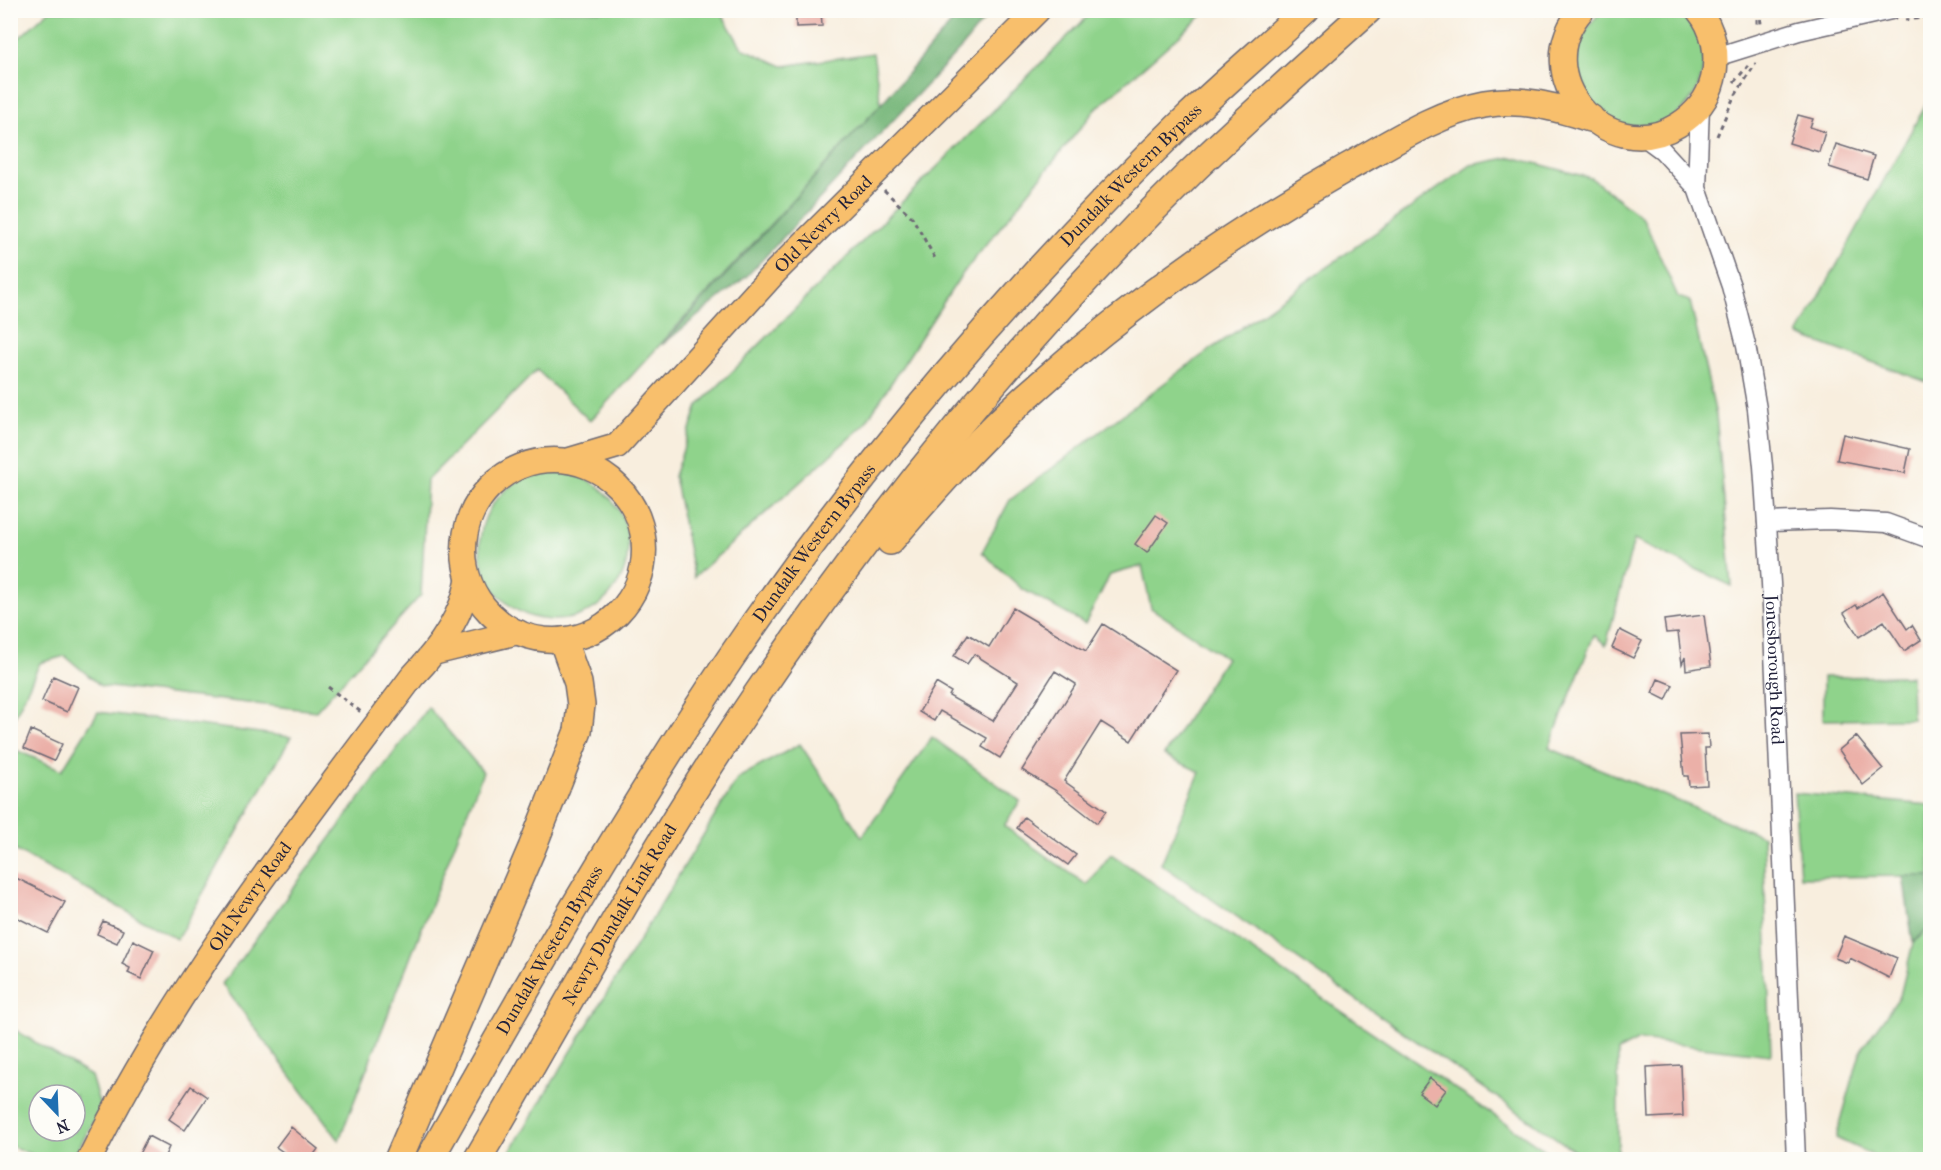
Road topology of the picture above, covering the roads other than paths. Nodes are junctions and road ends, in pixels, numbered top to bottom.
1 (1038, 10) edge
2 (1306, 10) edge
3 (1368, 10) edge
4 (1582, 10) edge
5 (1698, 10) edge
6 (1897, 15) edge
7 (1565, 21) edge
8 (1716, 57) junction
9 (1700, 106) junction
10 (1590, 118) junction
11 (1643, 136) junction
12 (1697, 188) junction
13 (618, 447) junction
14 (570, 460) junction
15 (622, 489) junction
16 (1767, 522) junction
17 (1930, 539) edge
18 (468, 581) junction
19 (518, 632) junction
20 (563, 641) junction
21 (437, 652) junction
22 (771, 674) junction
23 (88, 1160) edge
24 (398, 1160) edge
25 (429, 1160) edge
26 (477, 1160) edge
27 (1796, 1160) edge

1 - 13 main road, Old Newry Road
2 - 25 highway, Dundalk Western Bypass
3 - 22 highway
4 - 7 main road
5 - 8 main road
6 - 8 street
7 - 10 main road
8 - 9 main road
9 - 11 main road
9 - 12 street, Jonesborough Road
10 - 11 main road
10 - 22 highway
11 - 12 street, Jonesborough Road
12 - 16 street, Jonesborough Road
13 - 14 main road
13 - 15 main road
14 - 15 main road
14 - 18 main road
15 - 20 main road
16 - 17 street
16 - 27 street, Jonesborough Road
18 - 19 main road
18 - 21 main road, Old Newry Road
19 - 20 main road
19 - 21 main road
20 - 24 highway
21 - 23 main road, Old Newry Road
22 - 26 highway, Newry Dundalk Link Road

